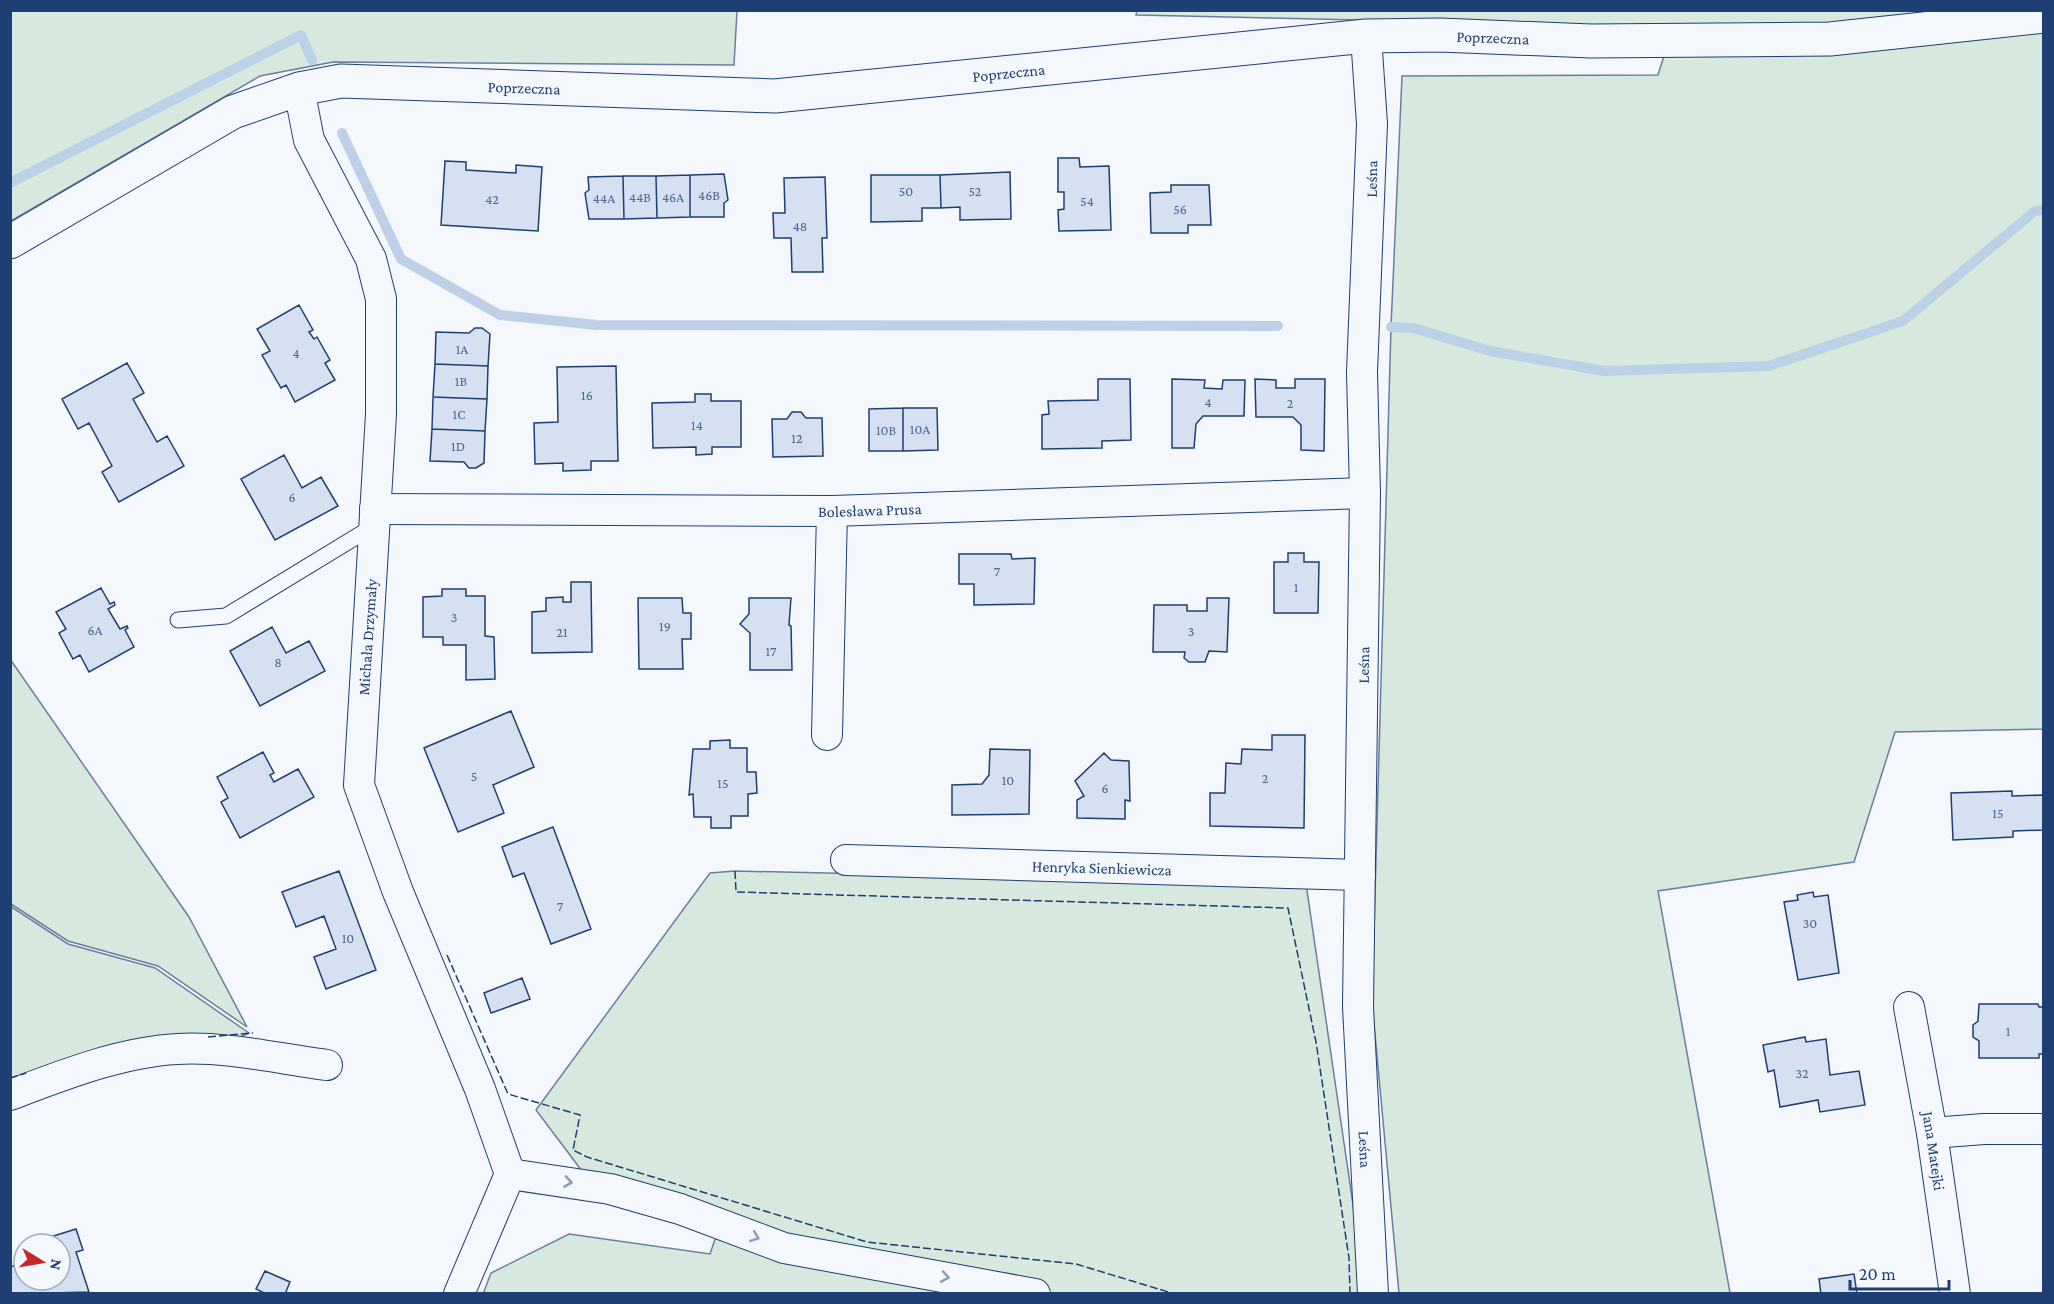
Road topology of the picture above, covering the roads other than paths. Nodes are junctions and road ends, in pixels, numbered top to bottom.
1 (2043, 16) edge
2 (1366, 36) junction
3 (298, 89) junction
4 (10, 242) edge
5 (1365, 493) junction
6 (832, 511) junction
7 (375, 518) junction
8 (178, 620) dead end
9 (827, 735) dead end
10 (846, 860) dead end
11 (1360, 875) junction
12 (1909, 1007) dead end
13 (327, 1065) dead end
14 (10, 1095) edge
15 (2043, 1129) edge
16 (1932, 1133) junction
17 (510, 1174) junction
18 (459, 1293) edge
19 (1035, 1293) edge
20 (1373, 1293) edge
21 (1955, 1293) edge

1 - 2 street, Poprzeczna
2 - 3 street, Poprzeczna
2 - 5 street, Leśna
3 - 4 street, Poprzeczna
3 - 7 street, Michała Drzymały
5 - 6 street, Bolesława Prusa
5 - 11 street, Leśna
6 - 7 street, Bolesława Prusa
6 - 9 street
7 - 8 lane
7 - 17 street, Michała Drzymały
10 - 11 street, Henryka Sienkiewicza
11 - 20 street, Leśna
12 - 16 street, Jana Matejki
13 - 14 street
15 - 16 street
16 - 21 street, Jana Matejki
17 - 18 street
17 -> 19 street

